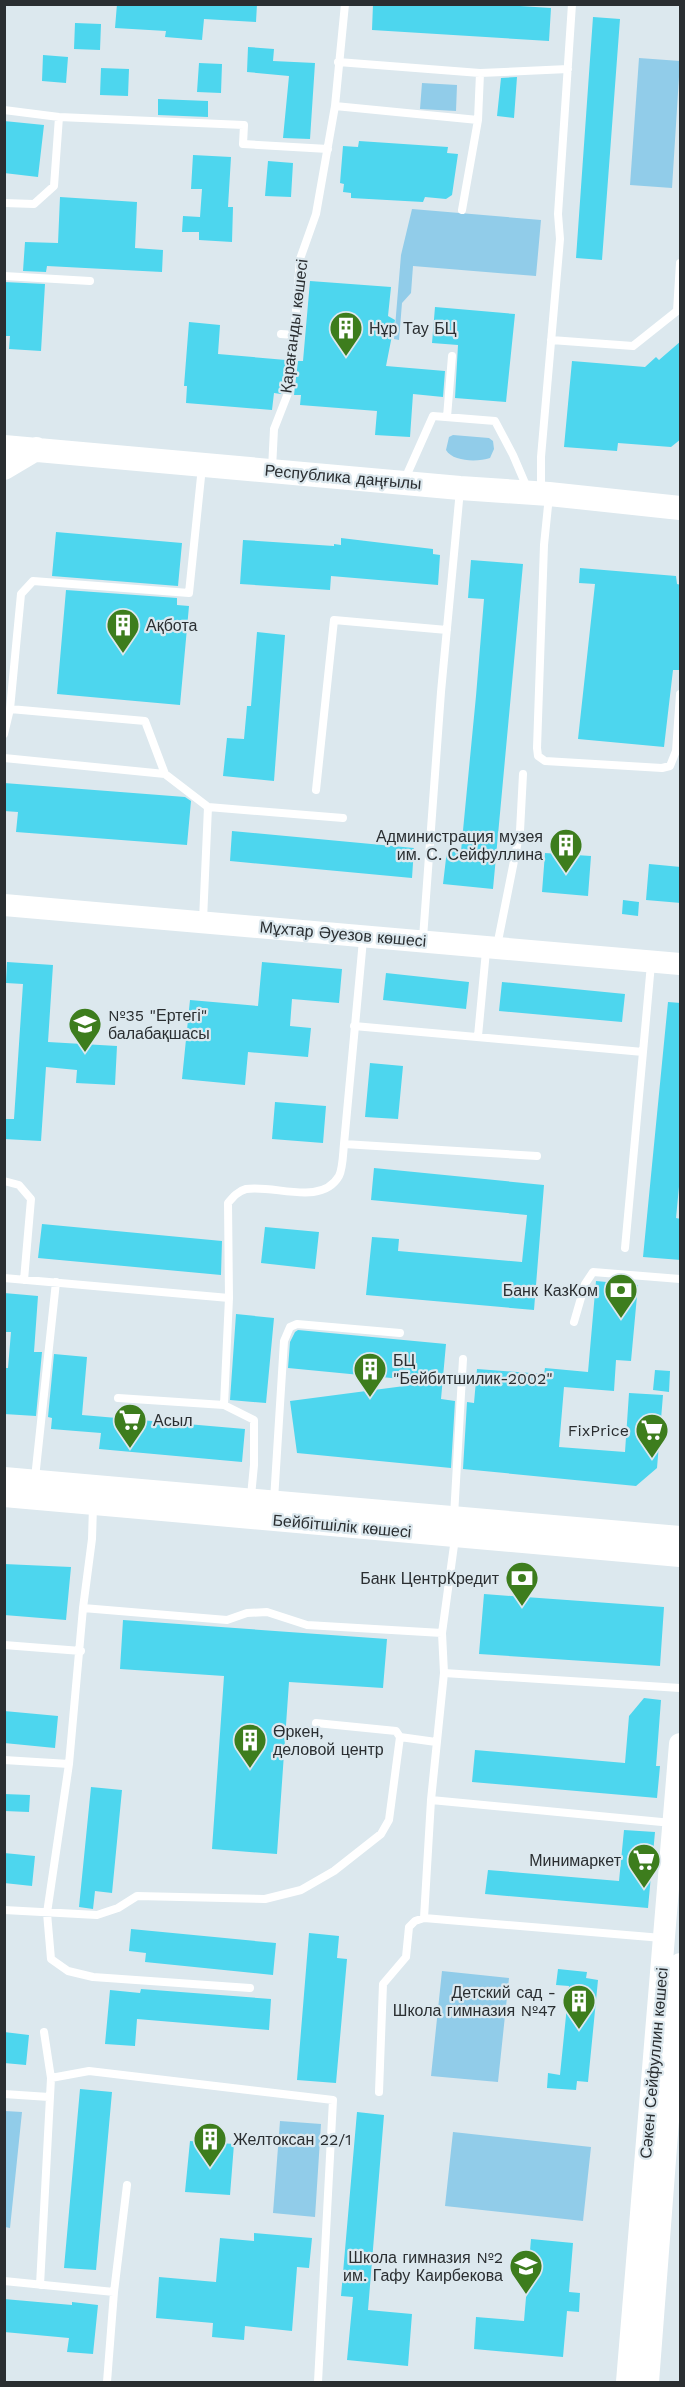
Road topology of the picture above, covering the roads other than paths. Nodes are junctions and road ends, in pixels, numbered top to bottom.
1 (345, 4) edge
2 (572, 4) edge
3 (338, 62) junction
4 (567, 69) junction
5 (480, 74) junction
6 (335, 106) junction
7 (4, 110) edge
8 (59, 117) junction
9 (478, 120) junction
10 (328, 148) junction
11 (4, 203) edge
12 (462, 210) dead end
13 (681, 263) edge
14 (4, 276) edge
15 (90, 281) dead end
16 (281, 334) dead end
17 (294, 335) junction
18 (551, 340) junction
19 (452, 356) dead end
20 (447, 417) junction
21 (4, 447) edge
22 (36, 449) junction
23 (202, 464) junction
24 (4, 468) edge
25 (272, 471) junction
26 (403, 483) junction
27 (460, 489) junction
28 (540, 494) junction
29 (681, 508) edge
30 (447, 630) junction
31 (681, 694) edge
32 (10, 709) junction
33 (4, 734) edge
34 (4, 758) edge
35 (165, 774) junction
36 (523, 774) dead end
37 (316, 790) dead end
38 (208, 807) junction
39 (343, 818) dead end
40 (4, 905) edge
41 (203, 922) junction
42 (363, 936) junction
43 (423, 941) junction
44 (492, 947) junction
45 (651, 961) junction
46 (681, 964) edge
47 (354, 1026) junction
48 (478, 1036) junction
49 (643, 1052) junction
50 (344, 1144) junction
51 (537, 1156) dead end
52 (4, 1181) edge
53 (625, 1248) dead end
54 (4, 1278) edge
55 (681, 1279) edge
56 (24, 1280) junction
57 (56, 1282) junction
58 (229, 1298) junction
59 (574, 1322) dead end
60 (400, 1333) dead end
61 (463, 1359) dead end
62 (118, 1398) dead end
63 (224, 1405) junction
64 (4, 1478) edge
65 (34, 1481) junction
66 (4, 1496) edge
67 (251, 1500) junction
68 (274, 1502) junction
69 (93, 1504) junction
70 (454, 1527) junction
71 (681, 1537) edge
72 (681, 1556) edge
73 (83, 1608) junction
74 (442, 1633) junction
75 (4, 1645) edge
76 (81, 1651) junction
77 (444, 1673) junction
78 (681, 1688) edge
79 (316, 1723) dead end
80 (400, 1737) junction
81 (436, 1742) junction
82 (681, 1744) edge
83 (4, 1760) edge
84 (69, 1764) junction
85 (431, 1800) junction
86 (674, 1823) junction
87 (4, 1910) edge
88 (47, 1913) junction
89 (424, 1918) junction
90 (663, 1938) junction
91 (681, 1964) edge
92 (250, 1988) dead end
93 (44, 2032) dead end
94 (51, 2078) junction
95 (379, 2092) dead end
96 (4, 2094) edge
97 (49, 2097) junction
98 (675, 2104) edge
99 (127, 2185) dead end
100 (4, 2281) edge
101 (40, 2285) junction
102 (114, 2292) junction
103 (107, 2382) edge
104 (318, 2382) edge
105 (627, 2382) edge
106 (648, 2382) edge

1 - 3 lane, Қарағанды көшесі
2 - 4 lane
3 - 5 lane
3 - 6 lane, Қарағанды көшесі
4 - 5 lane
4 - 18 lane
5 - 9 lane
6 - 9 lane
6 - 10 lane, Қарағанды көшесі
7 - 8 lane
8 - 10 lane
8 - 11 lane
9 - 12 lane
10 - 17 lane, Қарағанды көшесі
13 - 18 lane
14 - 15 lane
16 - 17 lane
17 - 25 lane, Қарағанды көшесі
18 - 28 lane
19 - 20 lane
20 - 26 lane
20 - 28 lane
21 - 22 main road, Республика даңғылы
22 - 23 main road, Республика даңғылы
22 - 24 main road
23 - 25 main road, Республика даңғылы
23 - 32 lane
25 - 26 main road, Республика даңғылы
26 - 27 main road, Республика даңғылы
27 - 28 main road, Республика даңғылы
27 - 30 lane
28 - 29 main road, Республика даңғылы
28 - 31 lane
30 - 37 lane
30 - 43 lane
32 - 33 lane
32 - 35 lane
34 - 35 lane
35 - 38 lane
36 - 44 lane
38 - 39 lane
38 - 41 lane
40 - 41 main road, Мұхтар Әуезов көшесі
41 - 42 main road, Мұхтар Әуезов көшесі
42 - 43 main road, Мұхтар Әуезов көшесі
42 - 47 lane
43 - 44 main road, Мұхтар Әуезов көшесі
44 - 45 main road, Мұхтар Әуезов көшесі
44 - 48 lane
45 - 46 main road, Мұхтар Әуезов көшесі
45 - 49 lane
47 - 48 lane
47 - 50 lane
48 - 49 lane
49 - 53 lane
50 - 51 lane
50 - 58 lane
52 - 56 lane
54 - 56 lane
55 - 59 lane
56 - 57 lane
57 - 58 lane
57 - 65 lane
58 - 63 lane
60 - 68 lane
61 - 70 lane
62 - 63 lane
63 - 67 lane
64 - 65 main road, Бейбітшілік көшесі
65 - 67 main road, Бейбітшілік көшесі
66 - 69 main road, Бейбітшілік көшесі
67 - 68 main road, Бейбітшілік көшесі
68 - 70 main road, Бейбітшілік көшесі
69 - 70 main road, Бейбітшілік көшесі
69 - 73 lane
70 - 71 main road, Бейбітшілік көшесі
70 - 72 main road, Бейбітшілік көшесі
70 - 74 lane
73 - 74 lane
73 - 76 lane
74 - 77 lane
75 - 76 lane
76 - 84 lane
77 - 78 lane
77 - 81 lane
79 - 80 lane
80 - 81 lane
80 - 88 lane
81 - 85 lane
82 - 86 main road, Сәкен Сейфуллин көшесі
83 - 84 lane
84 - 88 lane
85 - 86 lane
85 - 89 lane
86 - 90 main road, Сәкен Сейфуллин көшесі
87 - 88 lane
88 - 92 lane
89 - 90 lane
89 - 95 lane
90 - 105 main road, Сәкен Сейфуллин көшесі
91 - 98 main road, Сәкен Сейфуллин көшесі
93 - 94 lane
94 - 97 lane
94 - 104 lane
96 - 97 lane
97 - 101 lane
98 - 106 main road, Сәкен Сейфуллин көшесі
99 - 102 lane
100 - 101 lane
101 - 102 lane
102 - 103 lane

